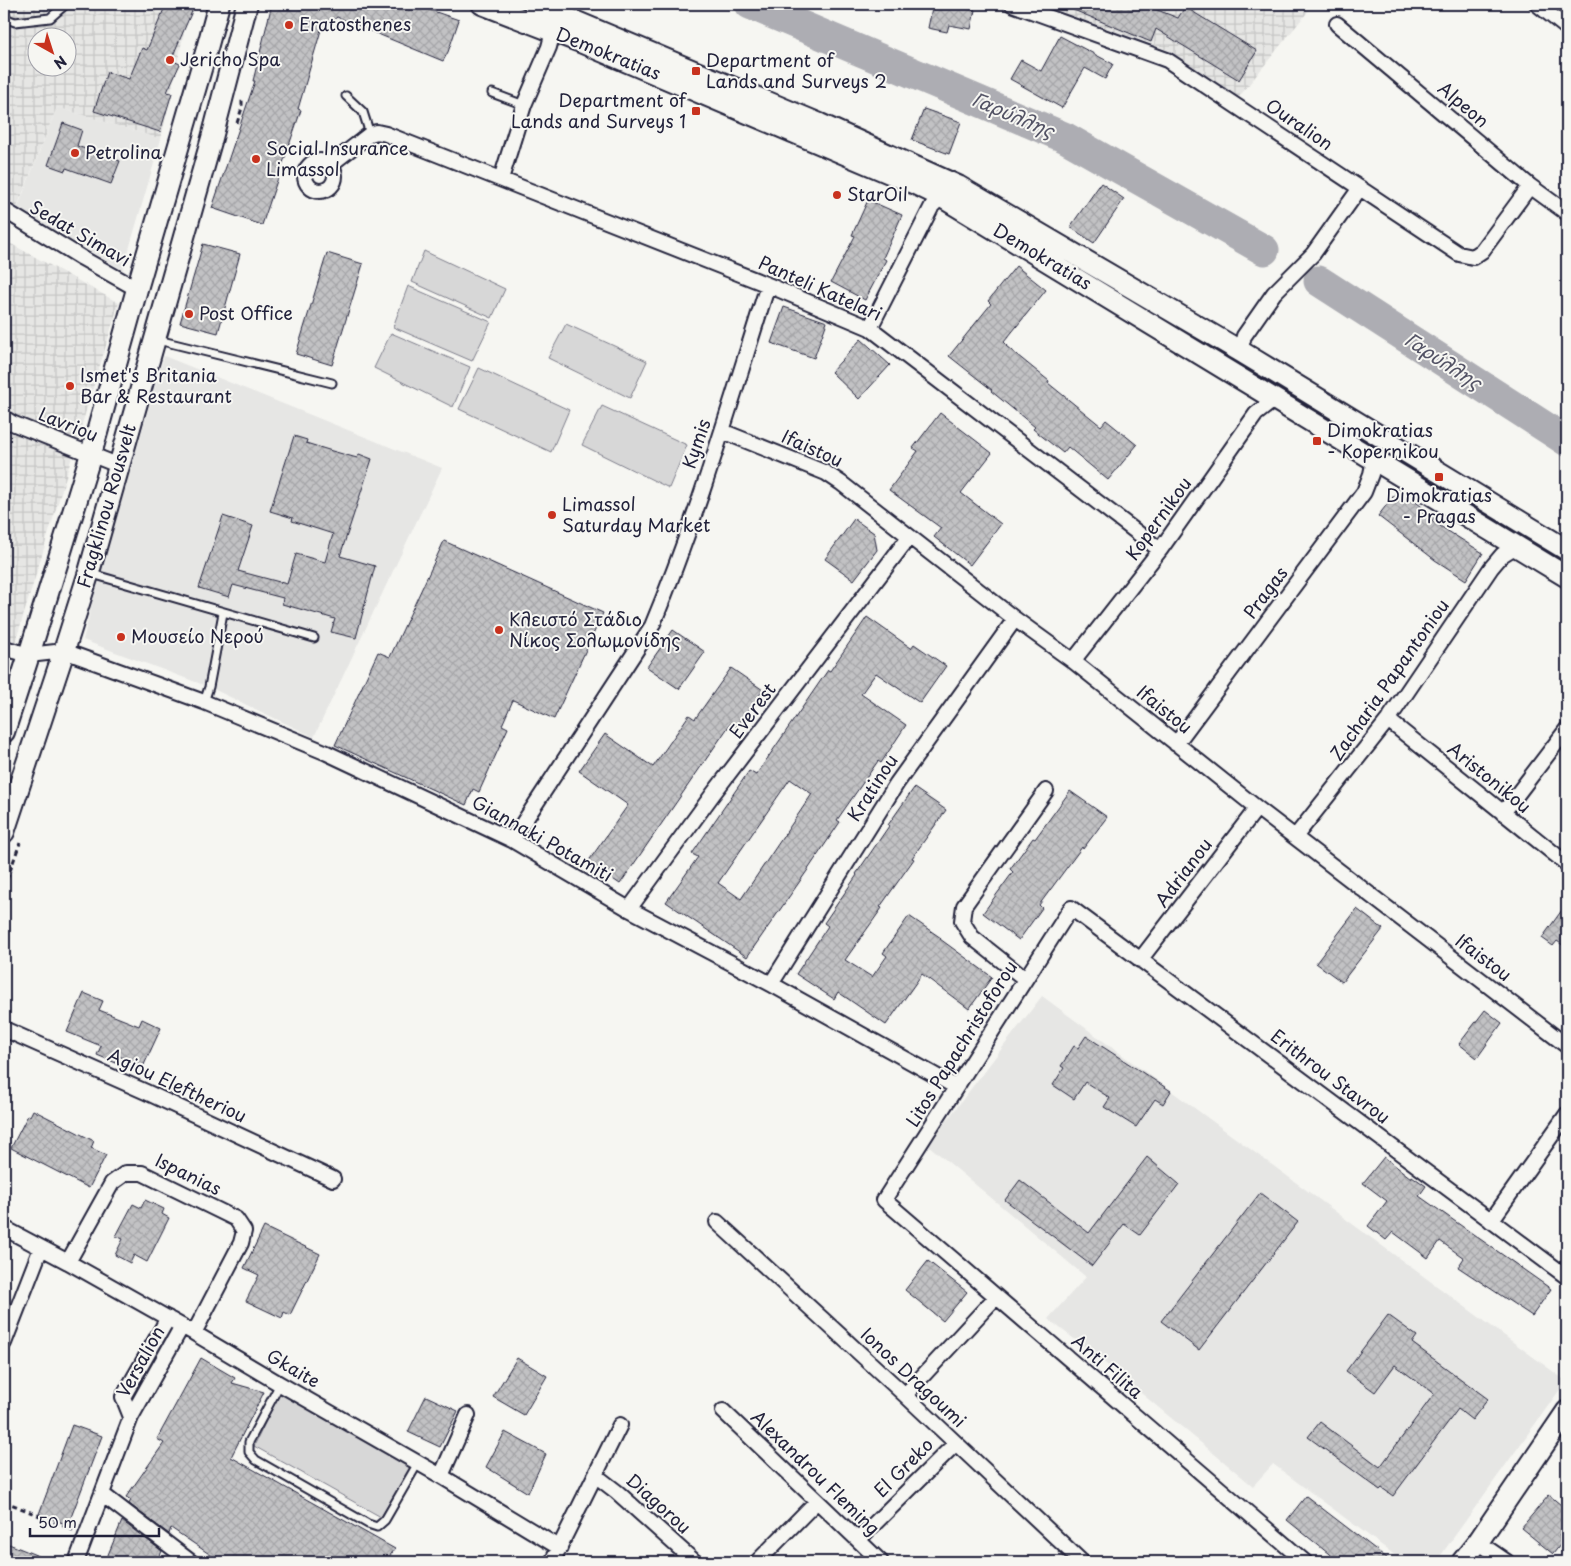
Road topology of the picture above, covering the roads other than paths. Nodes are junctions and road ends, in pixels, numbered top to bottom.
1 (66, 4) edge
2 (218, 4) edge
3 (247, 4) edge
4 (482, 4) edge
5 (1012, 4) edge
6 (1538, 4) edge
7 (543, 7) edge
8 (4, 18) edge
9 (1337, 24) dead end
10 (1567, 28) edge
11 (554, 31) junction
12 (492, 93) dead end
13 (346, 96) dead end
14 (524, 104) junction
15 (370, 134) junction
16 (330, 166) dead end
17 (501, 179) junction
18 (958, 186) junction
19 (1530, 186) junction
20 (1360, 188) junction
21 (940, 196) junction
22 (4, 210) edge
23 (1567, 213) edge
24 (768, 285) junction
25 (137, 289) junction
26 (870, 328) junction
27 (155, 339) junction
28 (1240, 351) junction
29 (332, 383) dead end
30 (1275, 400) junction
31 (4, 418) edge
32 (722, 431) junction
33 (91, 454) junction
34 (1374, 459) junction
35 (120, 466) junction
36 (909, 537) junction
37 (1516, 546) junction
38 (1160, 550) junction
39 (1567, 550) edge
40 (89, 572) junction
41 (1567, 577) edge
42 (224, 612) junction
43 (1015, 619) junction
44 (314, 638) dead end
45 (4, 648) edge
46 (64, 651) junction
47 (29, 655) junction
48 (1073, 661) junction
49 (204, 702) junction
50 (1388, 720) junction
51 (1567, 730) edge
52 (4, 732) edge
53 (1176, 744) junction
54 (1046, 791) dead end
55 (1257, 808) junction
56 (1503, 813) junction
57 (4, 832) edge
58 (1295, 837) junction
59 (512, 840) junction
60 (1567, 864) edge
61 (1070, 908) joint
62 (629, 909) junction
63 (1140, 960) junction
64 (1025, 979) junction
65 (771, 984) junction
66 (4, 1028) edge
67 (1567, 1046) edge
68 (956, 1087) junction
69 (1567, 1114) edge
70 (333, 1179) dead end
71 (884, 1200) joint
72 (1491, 1221) junction
73 (717, 1222) dead end
74 (4, 1228) edge
75 (244, 1231) joint
76 (41, 1248) junction
77 (68, 1262) junction
78 (1567, 1277) edge
79 (996, 1297) junction
80 (168, 1318) junction
81 (188, 1329) junction
82 (4, 1343) edge
83 (280, 1384) junction
84 (905, 1394) junction
85 (723, 1411) dead end
86 (468, 1415) dead end
87 (132, 1417) junction
88 (1564, 1424) edge
89 (620, 1425) dead end
90 (956, 1443) junction
91 (418, 1463) junction
92 (595, 1475) junction
93 (441, 1476) junction
94 (102, 1494) junction
95 (817, 1501) junction
96 (858, 1540) junction
97 (1478, 1542) junction
98 (560, 1548) junction
99 (76, 1562) edge
100 (191, 1562) edge
101 (552, 1562) edge
102 (695, 1562) edge
103 (757, 1562) edge
104 (881, 1562) edge
105 (1082, 1562) edge
106 (1304, 1562) edge
107 (1462, 1562) edge
108 (1506, 1562) edge

1 - 8 lane
2 - 25 street, Fragklinou Rousvelt
3 - 27 street, Fragklinou Rousvelt
4 - 11 street, Demokratias
5 - 20 street, Ouralion
6 - 10 street
7 - 11 street
7 - 18 street, Demokratias
9 - 19 street, Alpeon
11 - 14 street
11 - 21 street, Demokratias
12 - 14 lane
13 - 15 lane
14 - 17 street
15 - 16 street
15 - 17 street, Panteli Katelari
17 - 24 street, Panteli Katelari
18 - 21 street
18 - 28 street, Demokratias
19 - 20 street, Ouralion
19 - 23 street, Alpeon
20 - 28 street
21 - 26 street
21 - 30 street, Demokratias
22 - 25 street, Sedat Simavi
24 - 26 street, Panteli Katelari
24 - 32 street, Kymis
25 - 33 street, Fragklinou Rousvelt
26 - 38 street, Panteli Katelari
27 - 29 lane
27 - 35 street, Fragklinou Rousvelt
28 - 39 street, Demokratias
30 - 34 street, Demokratias
30 - 38 street, Kopernikou
31 - 33 street, Lavriou
32 - 36 street, Ifaistou
32 - 59 street, Kymis
33 - 35 street, Lavriou
33 - 47 street, Fragklinou Rousvelt
34 - 37 street, Demokratias
34 - 53 street, Pragas
35 - 40 street, Fragklinou Rousvelt
36 - 43 street, Ifaistou
36 - 62 street, Everest
37 - 41 street, Demokratias
37 - 50 street, Zacharia Papantoniou
38 - 48 street, Kopernikou
40 - 42 lane
40 - 46 street, Fragklinou Rousvelt
42 - 44 lane
42 - 49 lane
43 - 48 street, Ifaistou
43 - 65 street, Kratinou
45 - 47 street
46 - 47 street
46 - 49 street, Giannaki Potamiti
46 - 57 street, Fragklinou Rousvelt
47 - 52 street, Fragklinou Rousvelt
48 - 53 street, Ifaistou
49 - 59 street, Giannaki Potamiti
50 - 56 street, Aristonikou
50 - 58 street, Zacharia Papantoniou
51 - 56 street
53 - 55 street, Ifaistou
54 - 64 street
55 - 58 street, Ifaistou
55 - 63 street, Adrianou
56 - 60 street, Aristonikou
58 - 67 street, Ifaistou
59 - 62 street, Giannaki Potamiti
61 - 63 street, Erithrou Stavrou
61 - 64 street, Litos Papachristoforou
62 - 65 street, Giannaki Potamiti
63 - 72 street, Erithrou Stavrou
64 - 68 street, Litos Papachristoforou
65 - 68 street, Giannaki Potamiti
66 - 70 street, Agiou Eleftheriou
68 - 71 street, Litos Papachristoforou
69 - 72 street
71 - 79 street, Anti Filita
72 - 78 street, Erithrou Stavrou
73 - 84 street, Ionos Dragoumi
74 - 76 street, Gkaite
75 - 77 street, Ispanias
75 - 81 street, Versalion
76 - 77 street, Gkaite
76 - 82 street
77 - 80 street, Gkaite
79 - 84 street
79 - 106 street, Anti Filita
80 - 81 street, Gkaite
80 - 87 street, Versalion
81 - 83 street, Gkaite
81 - 87 street, Versalion
83 - 91 street, Gkaite
83 - 91 lane
84 - 90 street, Ionos Dragoumi
85 - 95 street, Alexandrou Fleming
86 - 93 street
87 - 94 street, Versalion
88 - 97 street
89 - 92 street
90 - 96 street, El Greko
90 - 105 street, Ionos Dragoumi
91 - 93 street, Gkaite
92 - 98 street
92 - 102 street, Diagorou
93 - 98 street, Gkaite
94 - 99 street, Versalion
94 - 100 street
95 - 96 street, Alexandrou Fleming
95 - 103 street
96 - 104 street, Alexandrou Fleming
97 - 107 street
97 - 108 street
98 - 101 street

